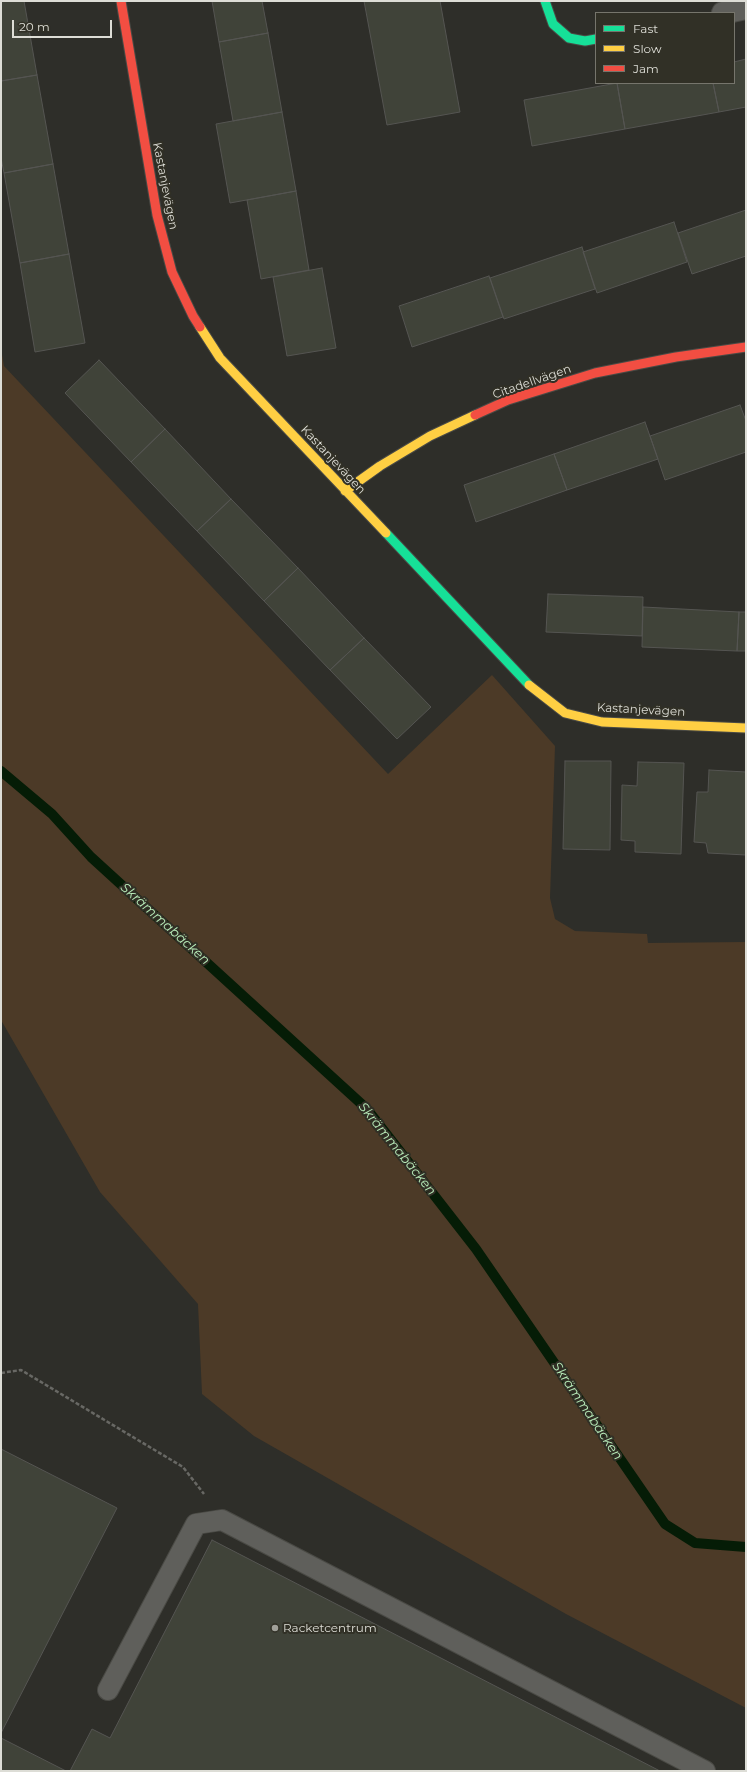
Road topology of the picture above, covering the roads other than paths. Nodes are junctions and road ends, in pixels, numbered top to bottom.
1 (121, 1) edge
2 (545, 1) edge
3 (746, 8) edge
4 (728, 12) edge
5 (595, 39) edge
6 (746, 347) edge
7 (345, 491) junction
8 (746, 728) edge
9 (108, 1690) dead end
10 (705, 1771) edge

1 - 7 street, Kastanjevägen
2 - 5 street
3 - 4 street
6 - 7 street, Citadellvägen
7 - 8 street, Kastanjevägen
9 - 10 lane

